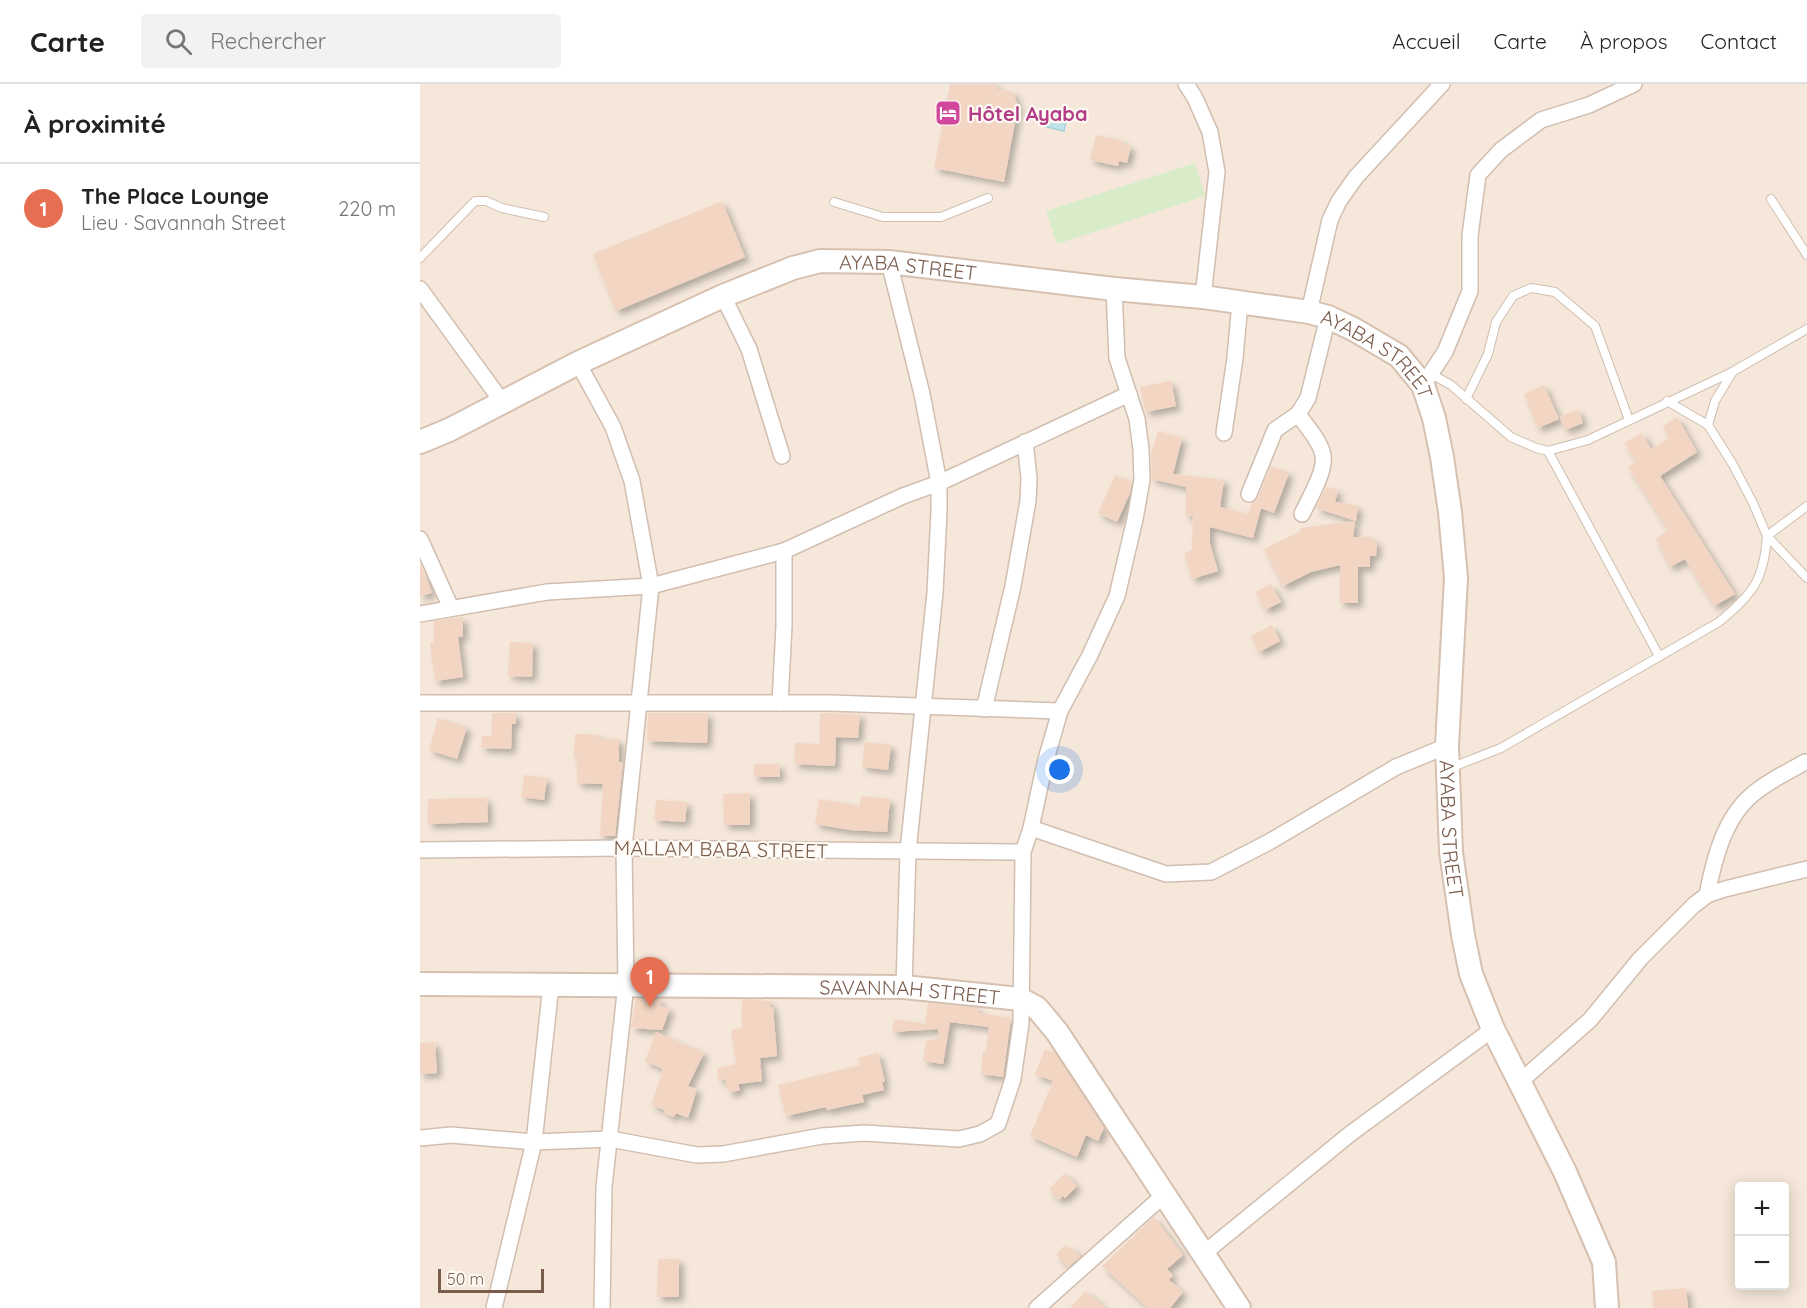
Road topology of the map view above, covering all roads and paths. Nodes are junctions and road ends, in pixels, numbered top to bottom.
1 (1186, 84) edge
2 (1442, 84) edge
3 (1634, 84) edge
4 (988, 198) dead end
5 (1771, 199) dead end
6 (834, 202) dead end
7 (544, 217) dead end
8 (1807, 255) edge
9 (420, 258) edge
10 (889, 262) junction
11 (420, 289) edge
12 (1114, 289) junction
13 (723, 296) junction
14 (1203, 297) junction
15 (1240, 302) junction
16 (1318, 314) junction
17 (1807, 329) edge
18 (578, 363) junction
19 (1732, 372) junction
20 (1427, 379) junction
21 (1129, 394) junction
22 (1466, 399) junction
23 (1667, 401) junction
24 (503, 403) junction
25 (1298, 414) junction
26 (1629, 420) junction
27 (1708, 425) junction
28 (1224, 433) dead end
29 (420, 442) edge
30 (1025, 442) junction
31 (1548, 451) junction
32 (782, 456) dead end
33 (939, 483) junction
34 (1249, 494) dead end
35 (1807, 506) edge
36 (1302, 513) dead end
37 (1767, 536) junction
38 (420, 539) edge
39 (784, 551) junction
40 (1807, 578) edge
41 (651, 586) junction
42 (451, 608) junction
43 (420, 614) edge
44 (1659, 656) junction
45 (420, 703) edge
46 (780, 703) junction
47 (638, 704) junction
48 (924, 707) junction
49 (984, 709) junction
50 (1060, 711) junction
51 (1448, 757) junction
52 (1805, 762) dead end
53 (1031, 828) junction
54 (624, 848) junction
55 (420, 850) edge
56 (908, 851) junction
57 (1023, 852) junction
58 (1807, 869) edge
59 (1707, 895) junction
60 (420, 984) edge
61 (626, 984) junction
62 (551, 985) junction
63 (904, 987) junction
64 (1020, 999) junction
65 (1493, 1029) junction
66 (1521, 1081) junction
67 (420, 1138) edge
68 (610, 1139) junction
69 (534, 1142) junction
70 (1164, 1195) junction
71 (1203, 1254) junction
72 (494, 1308) edge
73 (602, 1308) edge
74 (1037, 1308) edge
75 (1239, 1308) edge
76 (1607, 1308) edge

1 - 14 street
2 - 16 street
3 - 20 street
4 - 6 lane
5 - 8 lane
7 - 9 lane
10 - 12 main road, AYABA STREET
10 - 13 main road, AYABA STREET
10 - 33 street
11 - 24 street
12 - 14 main road, AYABA STREET
12 - 21 street
13 - 18 main road, AYABA STREET
13 - 32 street
14 - 15 main road, AYABA STREET
15 - 16 main road, AYABA STREET
15 - 28 street
16 - 20 main road, AYABA STREET
16 - 25 street
17 - 19 lane
18 - 24 main road, AYABA STREET
18 - 41 street
19 - 23 lane
19 - 27 lane
20 - 22 lane
20 - 51 main road, AYABA STREET
21 - 30 street
21 - 50 street
22 - 26 lane
22 - 31 lane
23 - 26 lane
23 - 27 lane
24 - 29 main road, AYABA STREET
25 - 34 street
25 - 36 street
26 - 31 lane
27 - 37 lane
30 - 33 street
30 - 49 street
31 - 44 lane
33 - 39 street
33 - 48 street
35 - 37 lane
37 - 40 lane
37 - 44 lane
38 - 42 street
39 - 41 street
39 - 46 street
41 - 42 street
41 - 47 street
42 - 43 street
44 - 51 lane
45 - 47 street
46 - 47 street
46 - 48 street
47 - 54 street
48 - 49 street
48 - 56 street
49 - 50 street
50 - 53 street
51 - 53 street
51 - 65 main road, AYABA STREET
52 - 59 street
53 - 57 street
54 - 55 street, MALLAM BABA STREET
54 - 56 street, MALLAM BABA STREET
54 - 61 street
56 - 57 street, MALLAM BABA STREET
56 - 63 street
57 - 64 street
58 - 59 street
59 - 66 street
60 - 62 main road, SAVANNAH STREET
61 - 62 main road, SAVANNAH STREET
61 - 63 main road, SAVANNAH STREET
61 - 68 street
62 - 69 street
63 - 64 main road, SAVANNAH STREET
64 - 68 street
64 - 70 main road, SAVANNAH STREET
65 - 66 main road, AYABA STREET
65 - 71 street
66 - 76 main road, AYABA STREET
67 - 69 street
68 - 69 street
68 - 73 street
69 - 72 street
70 - 71 main road, SAVANNAH STREET
70 - 74 street
71 - 75 main road, SAVANNAH STREET

